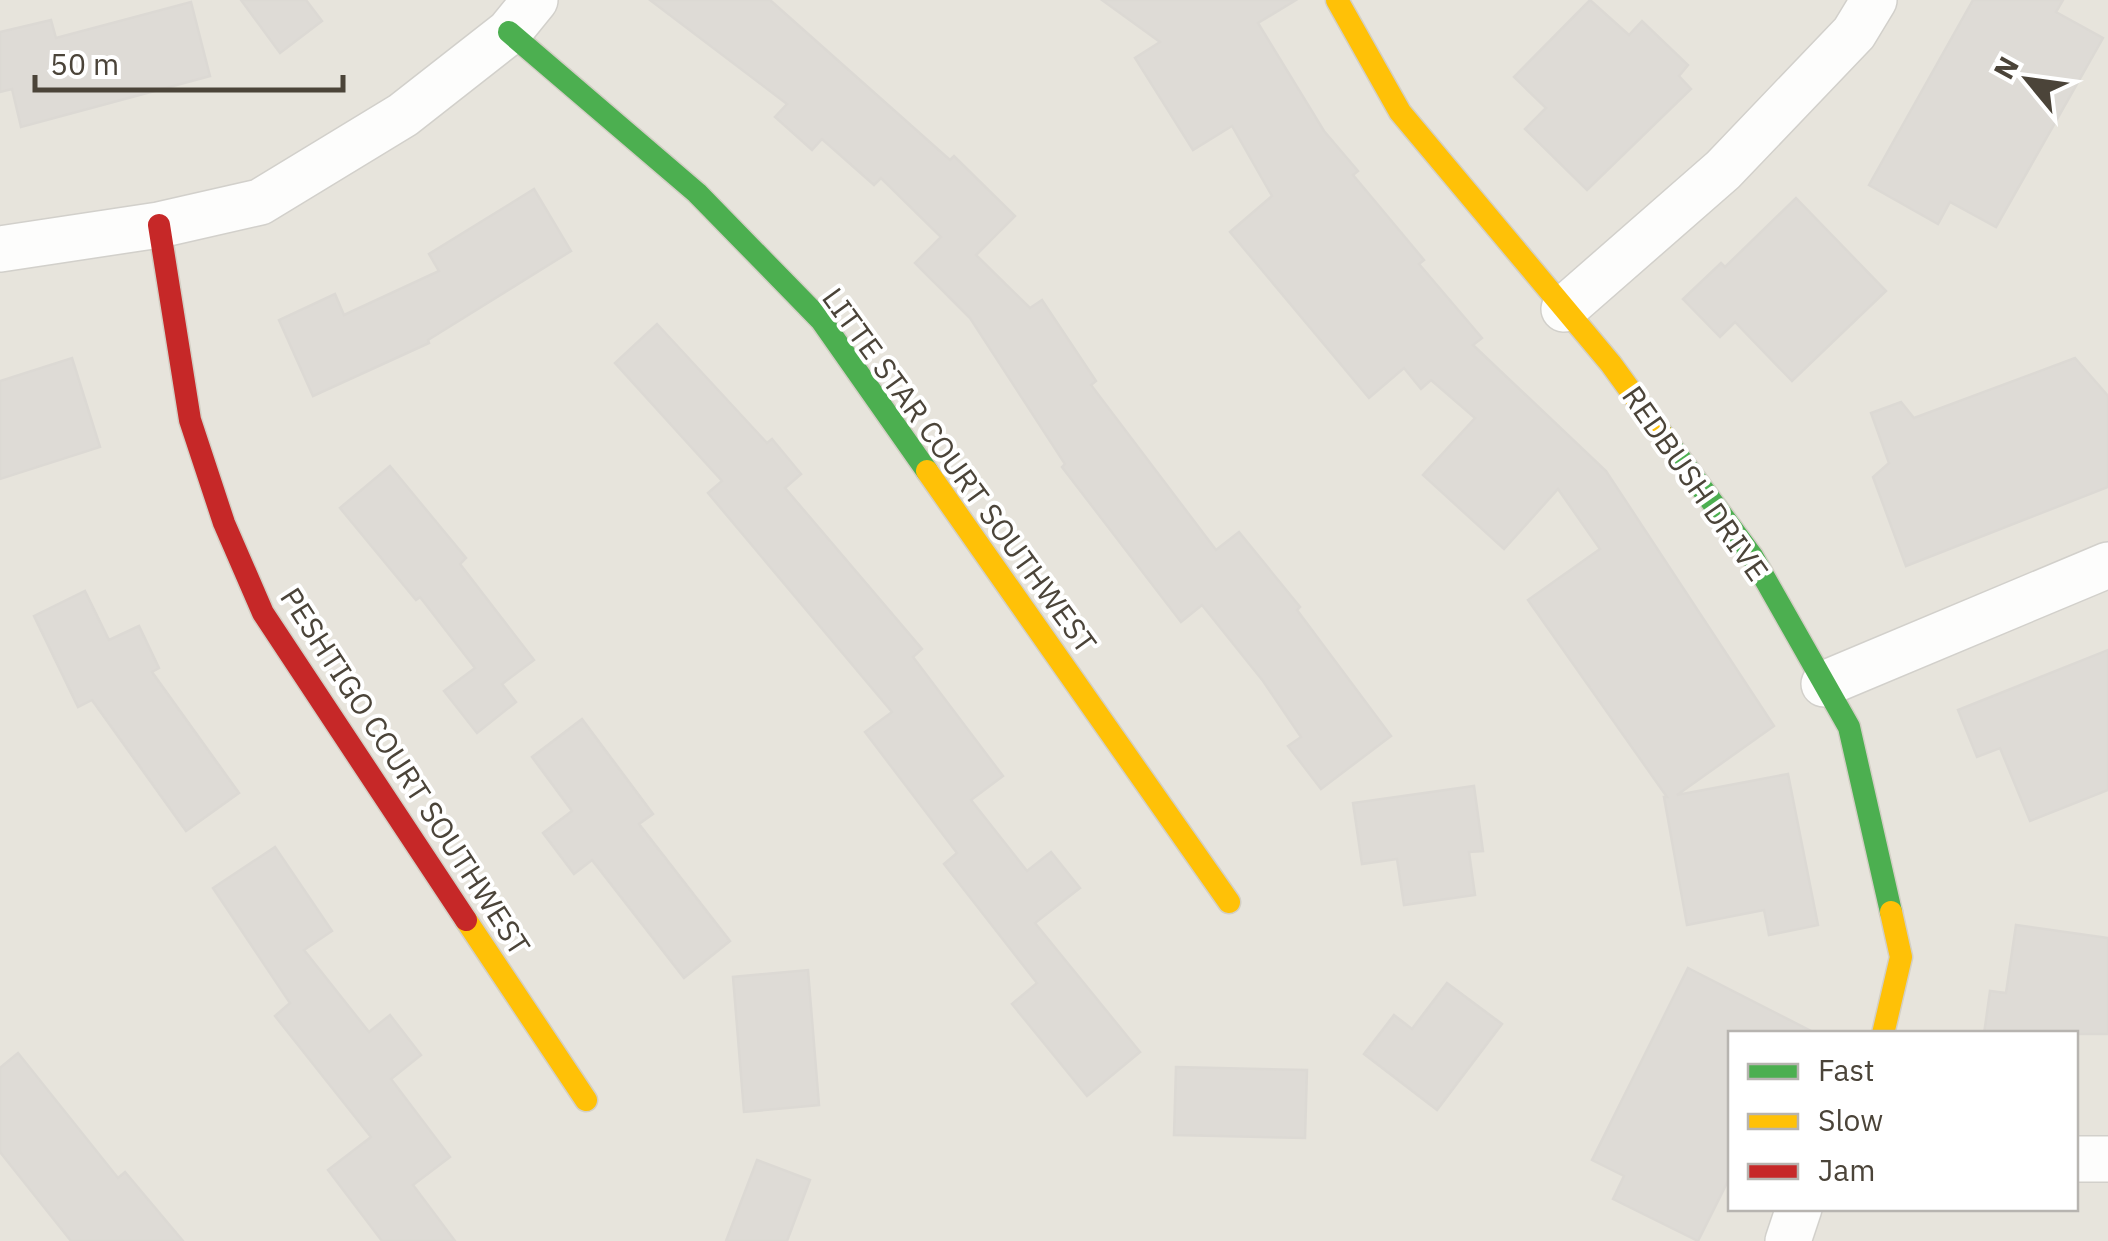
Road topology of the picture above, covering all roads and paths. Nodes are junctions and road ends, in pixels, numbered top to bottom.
1 (1337, 0) edge
2 (1874, 0) edge
3 (522, 16) edge
4 (159, 225) junction
5 (0, 250) edge
6 (1564, 308) junction
7 (2108, 565) edge
8 (1824, 684) junction
9 (1229, 902) dead end
10 (1883, 1031) edge
11 (586, 1100) dead end
12 (2078, 1159) edge
13 (2108, 1159) edge
14 (1798, 1211) edge
15 (1788, 1241) edge

1 - 6 street, REDBUSH DRIVE
2 - 6 street
3 - 4 street
3 - 9 street, LITTE STAR COURT SOUTHWEST
4 - 5 street
4 - 11 street, PESHTIGO COURT SOUTHWEST
6 - 8 street, REDBUSH DRIVE
7 - 8 street
8 - 10 street, REDBUSH DRIVE
12 - 13 street
14 - 15 street

